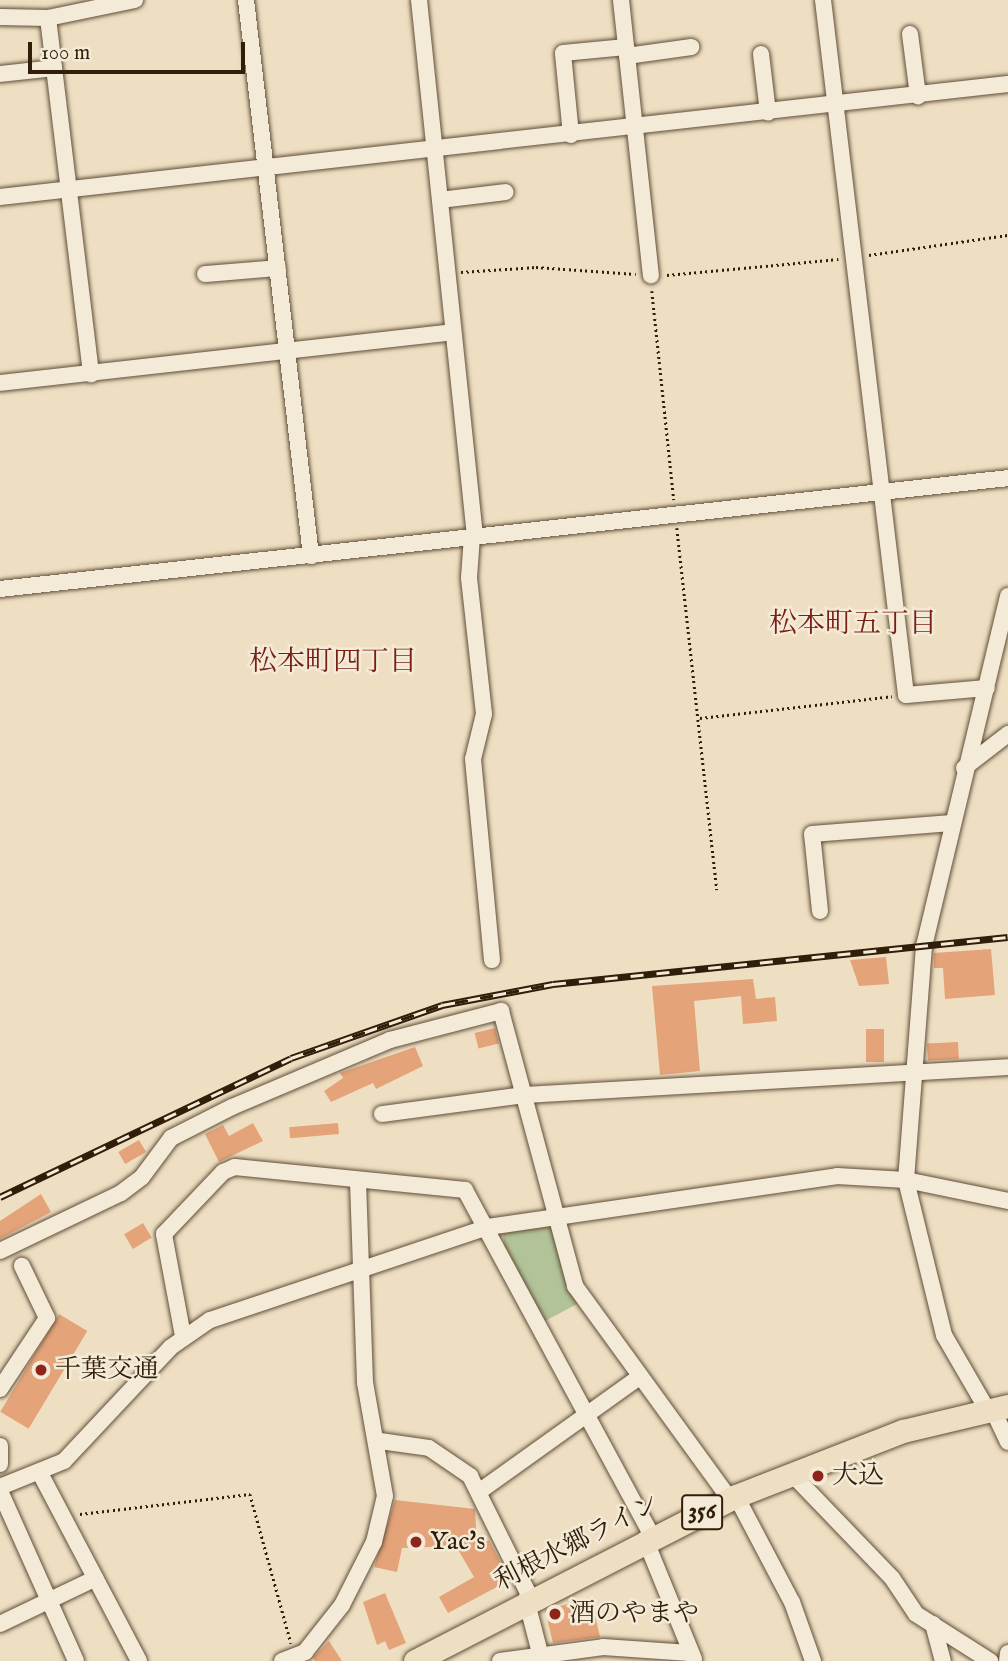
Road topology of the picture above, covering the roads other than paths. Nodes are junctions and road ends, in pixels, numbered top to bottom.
1 (135, 0) edge
2 (246, 0) edge
3 (419, 0) edge
4 (621, 0) edge
5 (823, 0) edge
6 (0, 17) edge
7 (48, 18) junction
8 (910, 34) dead end
9 (691, 47) dead end
10 (627, 51) junction
11 (761, 54) dead end
12 (54, 68) junction
13 (0, 74) edge
14 (1008, 85) edge
15 (918, 96) junction
16 (835, 106) junction
17 (768, 113) junction
18 (636, 128) junction
19 (571, 135) junction
20 (435, 149) junction
21 (266, 168) junction
22 (69, 190) junction
23 (506, 192) dead end
24 (0, 197) edge
25 (440, 200) junction
26 (278, 268) junction
27 (205, 274) dead end
28 (651, 275) road end
29 (453, 332) junction
30 (289, 354) junction
31 (91, 374) junction
32 (0, 383) edge
33 (1008, 478) edge
34 (881, 490) junction
35 (474, 536) junction
36 (310, 556) junction
37 (0, 589) edge
38 (1008, 596) edge
39 (987, 688) junction
40 (1008, 734) edge
41 (964, 768) junction
42 (952, 823) junction
43 (820, 911) dead end
44 (492, 960) dead end
45 (1008, 1067) edge
46 (918, 1072) junction
47 (524, 1095) junction
48 (382, 1114) dead end
49 (906, 1180) junction
50 (358, 1181) junction
51 (1008, 1201) edge
52 (556, 1214) junction
53 (488, 1227) junction
54 (0, 1251) edge
55 (22, 1266) dead end
56 (364, 1268) junction
57 (183, 1336) junction
58 (639, 1377) junction
59 (0, 1389) edge
60 (996, 1409) edge
61 (587, 1412) junction
62 (380, 1441) junction
63 (1008, 1443) edge
64 (0, 1446) edge
65 (0, 1464) edge
66 (792, 1473) junction
67 (41, 1475) junction
68 (0, 1489) edge
69 (480, 1491) junction
70 (733, 1498) junction
71 (648, 1538) junction
72 (96, 1578) junction
73 (528, 1598) junction
74 (51, 1601) junction
75 (0, 1624) edge
76 (933, 1624) junction
77 (1008, 1653) edge
78 (693, 1657) edge
79 (291, 1659) edge
80 (541, 1659) edge
81 (76, 1661) edge
82 (139, 1661) edge
83 (416, 1661) edge
84 (500, 1661) edge
85 (813, 1661) edge
86 (943, 1661) edge
87 (990, 1661) edge
88 (1007, 1661) edge

1 - 7 street
2 - 21 street
3 - 20 street
4 - 10 street
5 - 16 street
6 - 7 street
7 - 12 street
8 - 15 street
9 - 10 street
10 - 18 street
10 - 19 street
11 - 17 street
12 - 13 street
12 - 22 street
14 - 15 street
15 - 16 street
16 - 17 street
16 - 34 street
17 - 18 street
18 - 19 street
18 - 28 street
19 - 20 street
20 - 21 street
20 - 25 street
21 - 22 street
21 - 26 street
22 - 24 street
22 - 31 street
23 - 25 street
25 - 29 street
26 - 27 street
26 - 30 street
29 - 30 street
29 - 35 street
30 - 31 street
30 - 36 street
31 - 32 street
33 - 34 street
34 - 35 street
34 - 39 street
35 - 36 street
35 - 44 street
36 - 37 street
38 - 39 street
39 - 41 street
40 - 41 street
41 - 42 street
42 - 43 street
42 - 46 street
45 - 46 street
46 - 47 street
46 - 49 street
47 - 48 street
47 - 52 street
47 - 54 street
49 - 51 street
49 - 52 street
49 - 60 street
50 - 53 street
50 - 56 street
50 - 57 street
52 - 53 street
52 - 58 street
53 - 56 street
53 - 61 street
55 - 59 street
56 - 57 street
56 - 62 street
57 - 67 street
58 - 61 street
58 - 70 street
60 - 63 street
60 - 66 highway, 利根水郷ライン / 356
61 - 69 street
61 - 71 street
62 - 69 street
62 - 79 street
64 - 65 street
66 - 70 highway, 利根水郷ライン / 356
66 - 76 street
67 - 68 street
67 - 72 street
68 - 74 street
69 - 73 street
70 - 71 highway, 利根水郷ライン / 356
70 - 85 street
71 - 73 highway, 利根水郷ライン / 356
71 - 78 street
72 - 74 street
72 - 82 street
73 - 80 street
73 - 83 highway, 利根水郷ライン / 356
74 - 75 street
74 - 81 street
76 - 86 street
76 - 87 street
77 - 88 street
78 - 80 street
80 - 84 street

